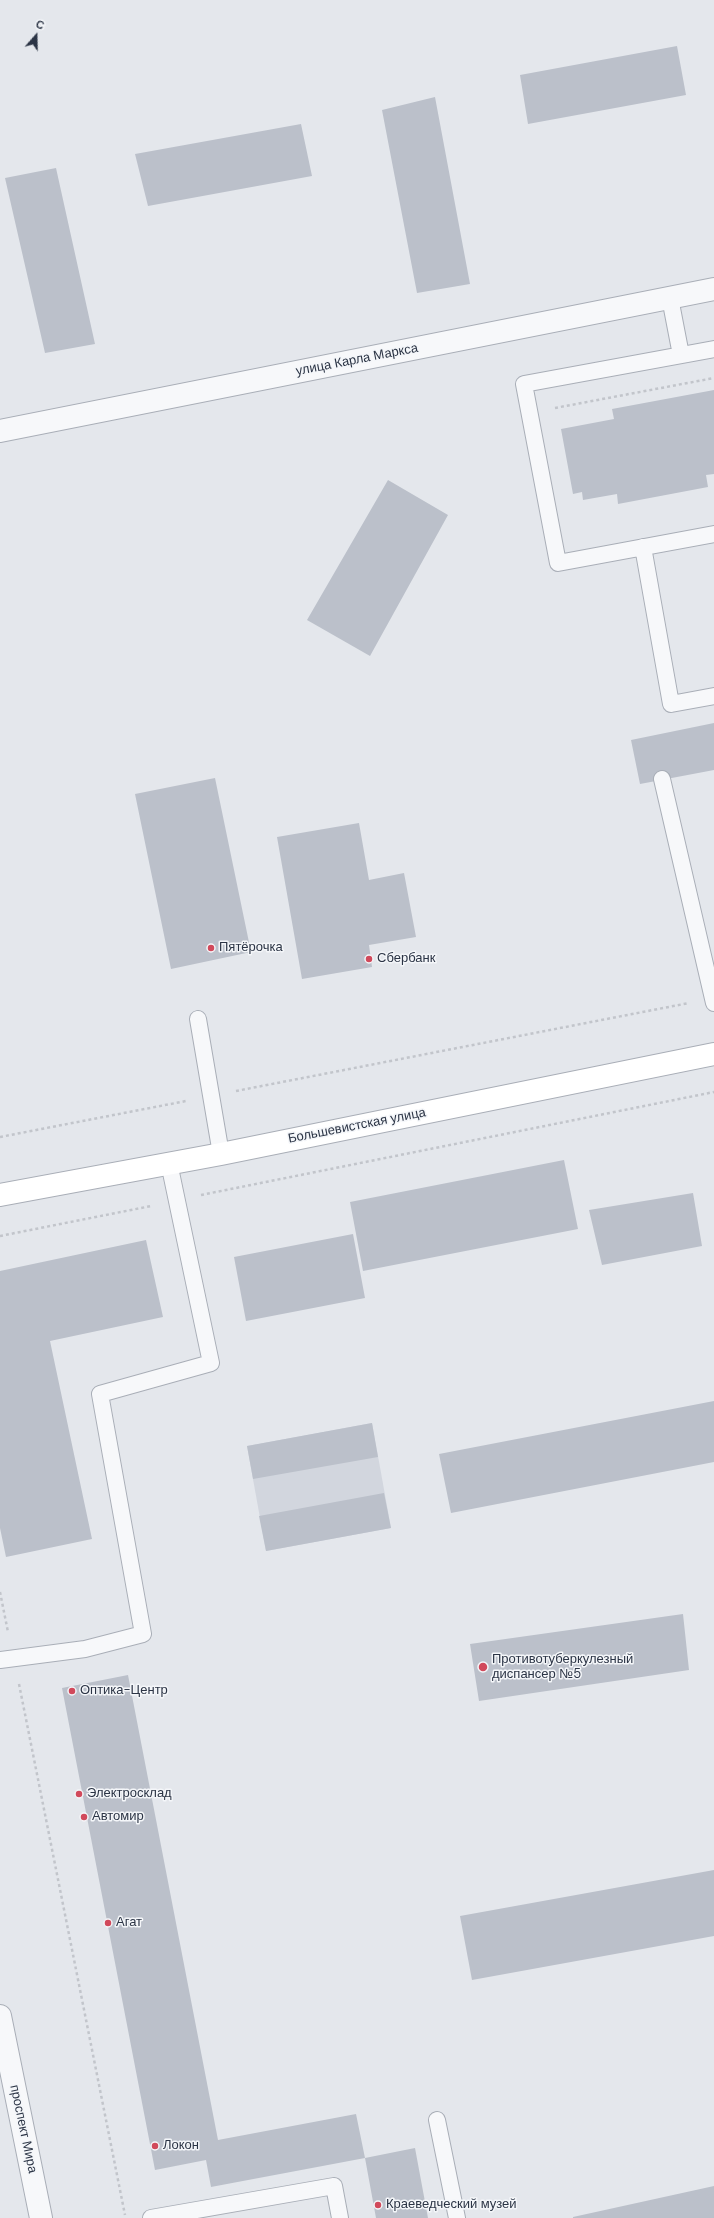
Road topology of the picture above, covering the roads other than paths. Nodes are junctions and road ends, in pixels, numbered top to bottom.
1 (714, 289) edge
2 (670, 298) junction
3 (714, 349) edge
4 (681, 355) junction
5 (0, 431) edge
6 (714, 534) edge
7 (644, 548) junction
8 (714, 696) edge
9 (662, 779) dead end
10 (714, 1001) edge
11 (198, 1019) dead end
12 (714, 1054) edge
13 (221, 1154) junction
14 (169, 1163) junction
15 (0, 1194) edge
16 (7, 1659) edge
17 (0, 2016) edge
18 (437, 2120) dead end
19 (41, 2218) edge
20 (151, 2218) edge
21 (340, 2218) edge
22 (458, 2218) edge

1 - 2 street, улица Карла Маркса
2 - 4 lane
2 - 5 street, улица Карла Маркса
3 - 4 lane
4 - 7 lane
6 - 7 lane
7 - 8 lane
9 - 10 lane
11 - 13 lane
12 - 13 street, Большевистская улица
13 - 14 street, Большевистская улица
14 - 15 street, Большевистская улица
14 - 16 lane
17 - 19 street, проспект Мира
18 - 22 lane
20 - 21 lane

